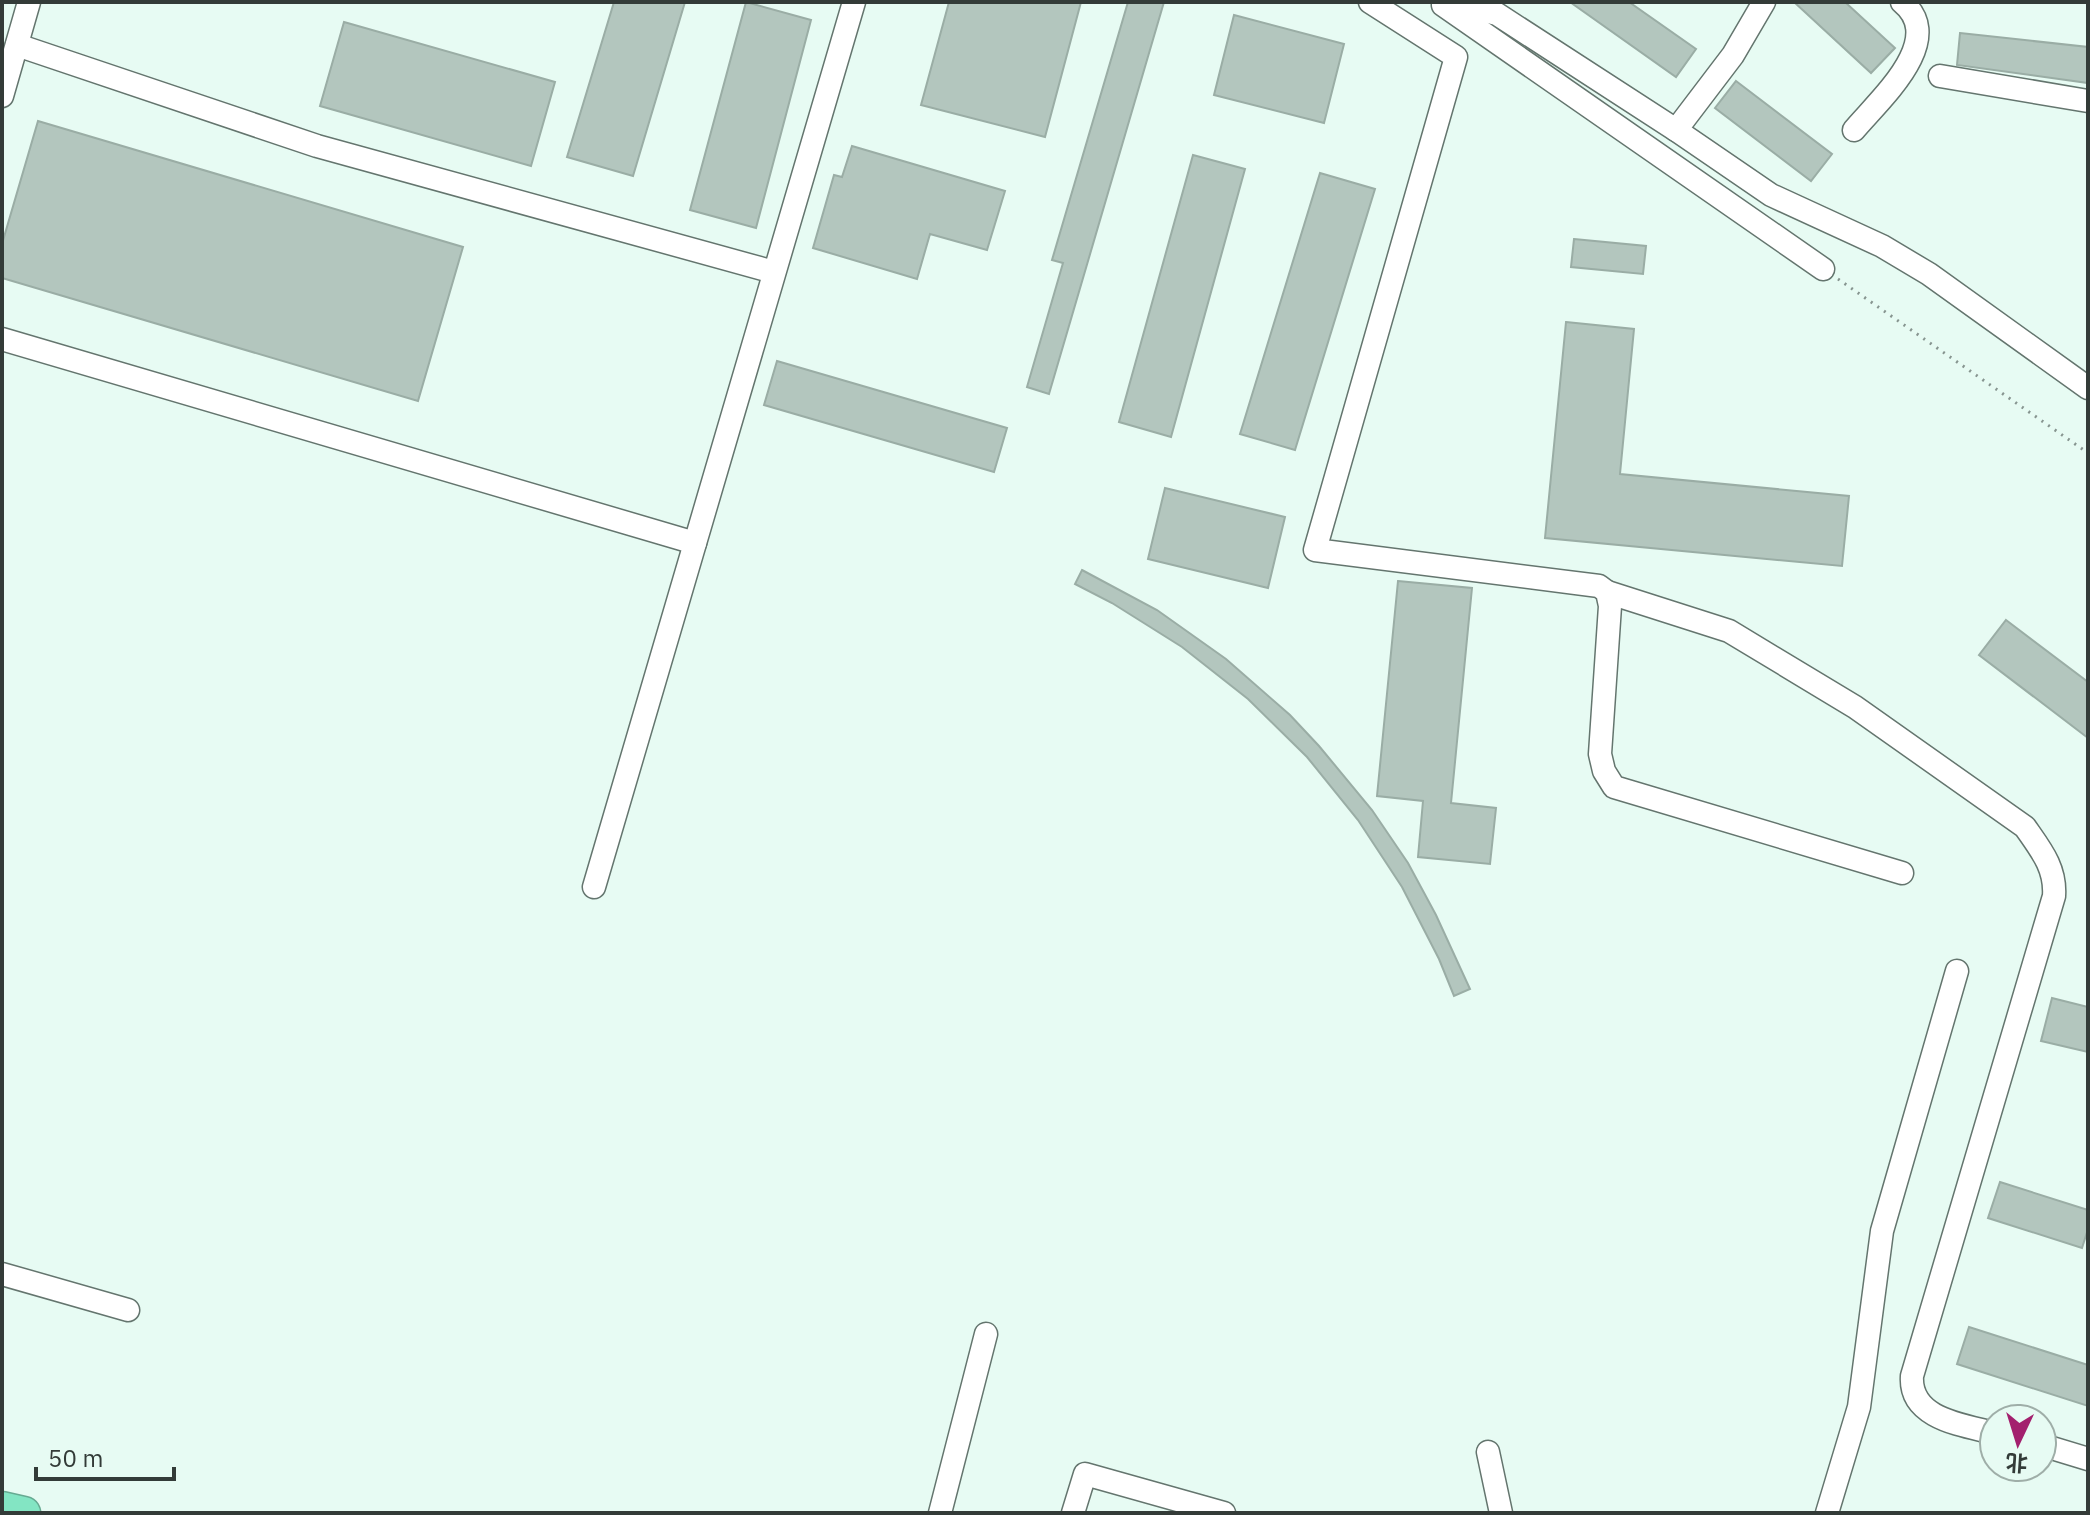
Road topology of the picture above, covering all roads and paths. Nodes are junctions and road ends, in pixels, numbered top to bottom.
1 (29, 2) edge
2 (854, 2) edge
3 (1370, 2) edge
4 (1438, 2) edge
5 (1451, 2) edge
6 (1764, 2) edge
7 (1902, 2) edge
8 (17, 45) junction
9 (1940, 76) dead end
10 (2, 96) edge
11 (2088, 101) edge
12 (1676, 130) junction
13 (1854, 130) dead end
14 (1823, 269) joint
15 (774, 272) junction
16 (2, 339) edge
17 (2088, 388) edge
18 (2088, 453) edge
19 (695, 543) junction
20 (1607, 592) junction
21 (1902, 873) dead end
22 (594, 887) dead end
23 (1957, 971) dead end
24 (2, 1274) edge
25 (128, 1310) dead end
26 (986, 1334) dead end
27 (1978, 1429) edge
28 (2058, 1450) edge
29 (1488, 1452) dead end
30 (2088, 1459) edge
31 (2, 1508) edge
32 (24, 1513) edge
33 (940, 1513) edge
34 (1073, 1513) edge
35 (1224, 1513) edge
36 (1501, 1513) edge
37 (1827, 1513) edge

1 - 8 street
2 - 15 street
3 - 20 street
4 - 14 street
5 - 12 street
6 - 12 street
7 - 13 street
8 - 10 street
8 - 15 street
9 - 11 street
12 - 17 street
14 - 18 path
15 - 19 street
16 - 19 street
19 - 22 street
20 - 21 street
20 - 27 street
23 - 37 street
24 - 25 street
26 - 33 street
28 - 30 street
29 - 36 street
31 - 32 highway
34 - 35 street

